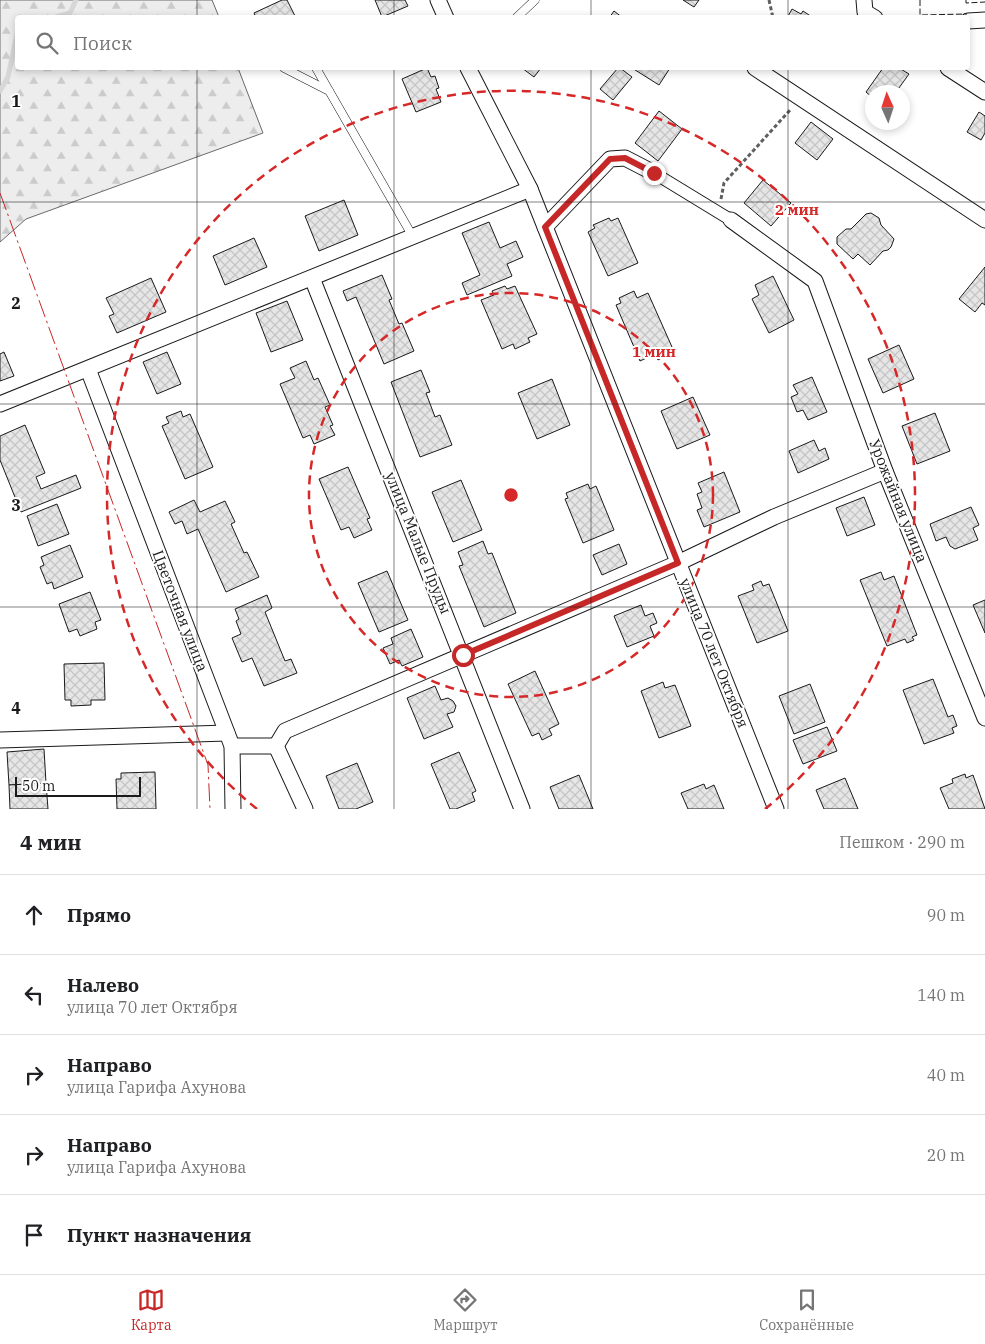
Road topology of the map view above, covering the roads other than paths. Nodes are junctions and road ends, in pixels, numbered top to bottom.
1 (438, 0) edge
2 (535, 0) edge
3 (864, 0) edge
4 (445, 15) edge
5 (519, 15) edge
6 (870, 15) edge
7 (985, 20) edge
8 (970, 21) edge
9 (288, 70) edge
10 (317, 70) edge
11 (469, 70) edge
12 (758, 70) edge
13 (951, 70) edge
14 (329, 90) junction
15 (985, 92) edge
16 (654, 173) joint
17 (530, 189) junction
18 (731, 220) joint
19 (985, 220) edge
20 (545, 227) junction
21 (413, 237) junction
22 (312, 278) junction
23 (88, 369) junction
24 (0, 404) edge
25 (885, 471) junction
26 (678, 563) junction
27 (463, 655) junction
28 (985, 718) edge
29 (0, 740) edge
30 (229, 740) junction
31 (276, 746) junction
32 (233, 809) edge
33 (305, 809) edge
34 (522, 809) edge
35 (776, 809) edge

1 - 4 street
2 - 5 lane
3 - 6 street
7 - 8 street
9 - 14 lane
10 - 14 lane
11 - 17 street, улица 70 лет Октября
12 - 19 street
13 - 15 street
14 - 21 lane
16 - 18 street
16 - 20 street
17 - 20 street, улица 70 лет Октября
17 - 21 street
18 - 25 street, Урожайная улица
20 - 26 street, улица 70 лет Октября
21 - 22 street
22 - 23 street
22 - 27 street, улица Малые Пруды
23 - 24 street
23 - 30 street, Цветочная улица
25 - 26 street
25 - 28 street, Урожайная улица
26 - 27 street
26 - 35 street, улица 70 лет Октября
27 - 31 street
27 - 34 street, улица Малые Пруды
29 - 30 street
30 - 31 street
30 - 32 street, Цветочная улица
31 - 33 street

